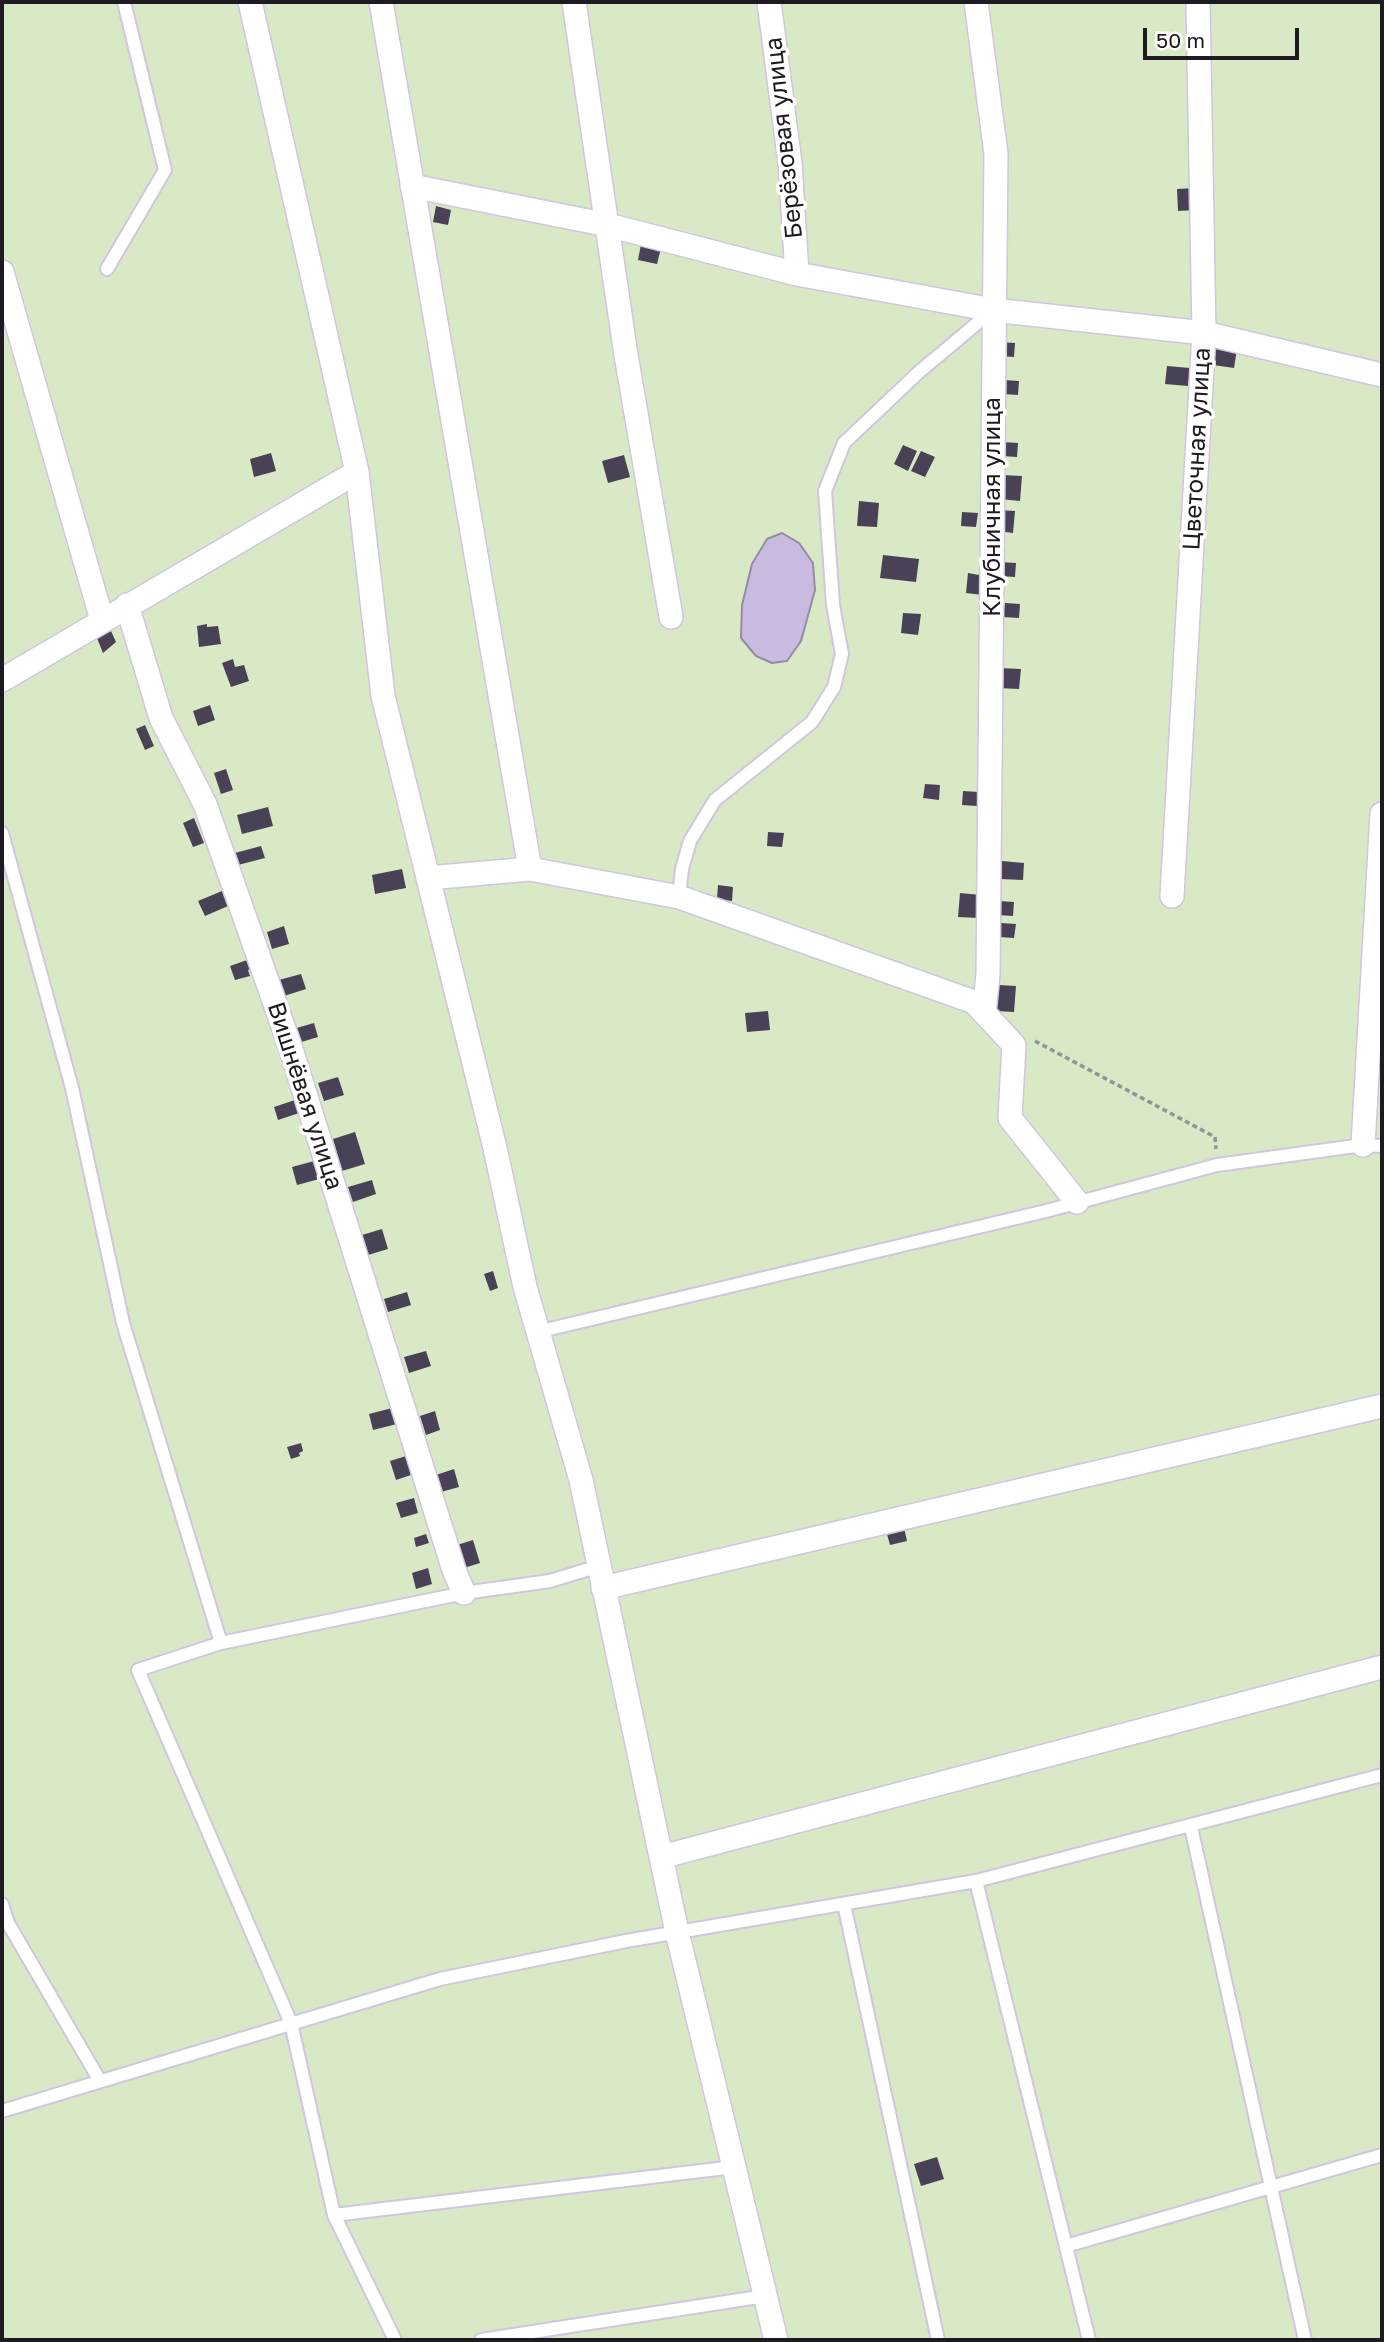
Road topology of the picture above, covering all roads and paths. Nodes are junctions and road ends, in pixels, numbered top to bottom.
1 (124, 2) edge
2 (250, 2) edge
3 (382, 2) edge
4 (574, 2) edge
5 (769, 2) edge
6 (976, 2) edge
7 (1198, 2) edge
8 (412, 186) junction
9 (608, 225) junction
10 (107, 269) dead end
11 (2, 272) edge
12 (797, 274) junction
13 (993, 310) junction
14 (1204, 333) junction
15 (1382, 375) edge
16 (357, 472) junction
17 (127, 605) junction
18 (671, 617) dead end
19 (102, 620) junction
20 (2, 680) edge
21 (1382, 814) edge
22 (2, 833) edge
23 (530, 869) junction
24 (428, 878) junction
25 (1172, 896) dead end
26 (679, 897) junction
27 (984, 1013) junction
28 (1002, 1033) junction
29 (1373, 1145) edge
30 (1217, 1165) junction
31 (1077, 1202) junction
32 (537, 1332) junction
33 (1382, 1406) edge
34 (601, 1577) junction
35 (464, 1594) junction
36 (221, 1643) junction
37 (1382, 1667) edge
38 (1382, 1775) edge
39 (1191, 1827) junction
40 (661, 1857) junction
41 (976, 1881) junction
42 (2, 1904) edge
43 (844, 1904) junction
44 (677, 1932) junction
45 (291, 2024) junction
46 (100, 2081) junction
47 (2, 2111) edge
48 (1382, 2155) edge
49 (734, 2167) junction
50 (1268, 2187) junction
51 (334, 2215) junction
52 (1066, 2246) junction
53 (765, 2296) junction
54 (395, 2340) edge
55 (481, 2340) edge
56 (776, 2340) edge
57 (938, 2340) edge
58 (1089, 2340) edge
59 (1305, 2340) edge

1 - 10 lane
2 - 16 street
3 - 8 street
4 - 9 street
5 - 12 street, Берёзовая улица
6 - 13 street, Клубничная улица
7 - 14 street, Цветочная улица
8 - 9 street
8 - 23 street
9 - 12 street
9 - 18 street
11 - 19 street
12 - 13 street
13 - 14 street
13 - 26 lane
13 - 27 street, Клубничная улица
14 - 15 street
14 - 25 street, Цветочная улица
16 - 17 street
16 - 24 street
17 - 19 street
17 - 35 street, Вишнёвая улица
19 - 20 street
21 - 29 street
22 - 36 lane
23 - 24 street
23 - 26 street
24 - 32 street
26 - 27 street
27 - 28 street
28 - 30 path
28 - 31 street
29 - 30 lane
30 - 31 lane
31 - 32 lane
32 - 34 street
33 - 34 street
34 - 35 lane
34 - 40 street
35 - 36 lane
36 - 45 lane
37 - 40 street
38 - 39 lane
39 - 41 lane
39 - 50 lane
40 - 44 street
41 - 43 lane
41 - 52 lane
42 - 46 lane
43 - 44 lane
43 - 57 lane
44 - 45 lane
44 - 49 street
45 - 46 lane
45 - 51 lane
46 - 47 lane
48 - 50 lane
49 - 51 lane
49 - 53 street
50 - 52 lane
50 - 59 lane
51 - 54 lane
52 - 58 lane
53 - 55 lane
53 - 56 street

